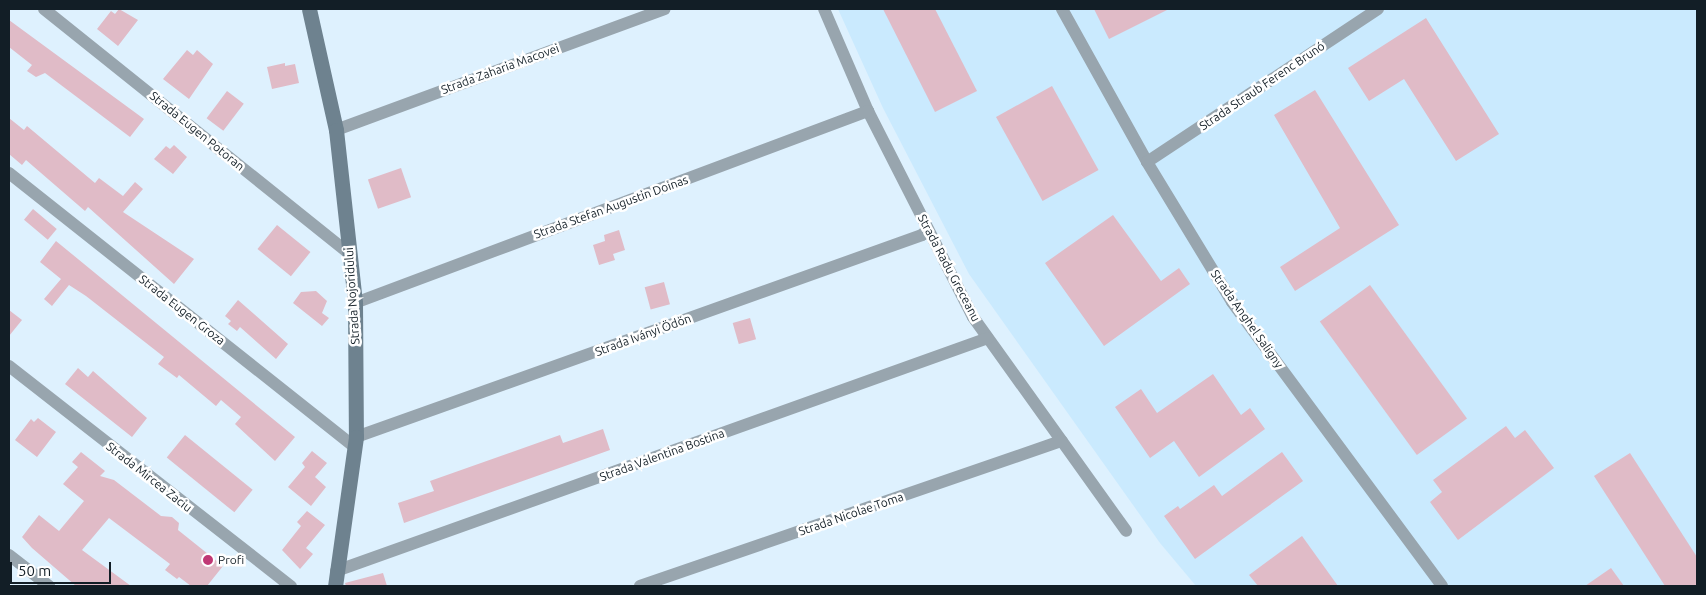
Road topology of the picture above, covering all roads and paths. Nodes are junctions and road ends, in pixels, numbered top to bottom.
1 (44, 9) edge
2 (309, 9) edge
3 (664, 9) edge
4 (824, 9) edge
5 (1062, 9) edge
6 (1378, 9) edge
7 (868, 111) junction
8 (336, 130) junction
9 (1147, 162) junction
10 (9, 173) edge
11 (928, 229) junction
12 (350, 254) junction
13 (355, 303) junction
14 (988, 338) junction
15 (9, 366) edge
16 (1062, 441) junction
17 (356, 442) junction
18 (1126, 531) dead end
19 (9, 555) edge
20 (336, 571) junction
21 (48, 586) edge
22 (291, 586) edge
23 (335, 586) edge
24 (640, 586) edge
25 (1442, 586) edge

1 - 12 street, Strada Eugen Potoran
2 - 8 main road, Strada Nojoridului
3 - 8 street, Strada Zaharia Macovei
4 - 7 street, Strada Radu Greceanu
5 - 9 street, Strada Anghel Saligny
6 - 9 street, Strada Straub Ferenc Brunó
7 - 11 street, Strada Radu Greceanu
7 - 13 street, Strada Stefan Augustin Doinas
8 - 12 main road, Strada Nojoridului
9 - 25 street, Strada Anghel Saligny
10 - 17 street, Strada Eugen Groza
11 - 14 street, Strada Radu Greceanu
11 - 17 street, Strada Iványi Ödön
12 - 13 main road, Strada Nojoridului
13 - 17 main road, Strada Nojoridului
14 - 16 street, Strada Radu Greceanu
14 - 20 street, Strada Valentina Bostina
15 - 22 street, Strada Mircea Zaciu
16 - 18 street, Strada Radu Greceanu
16 - 24 street, Strada Nicolae Toma
17 - 20 main road, Strada Nojoridului
19 - 21 street
20 - 23 main road, Strada Nojoridului

